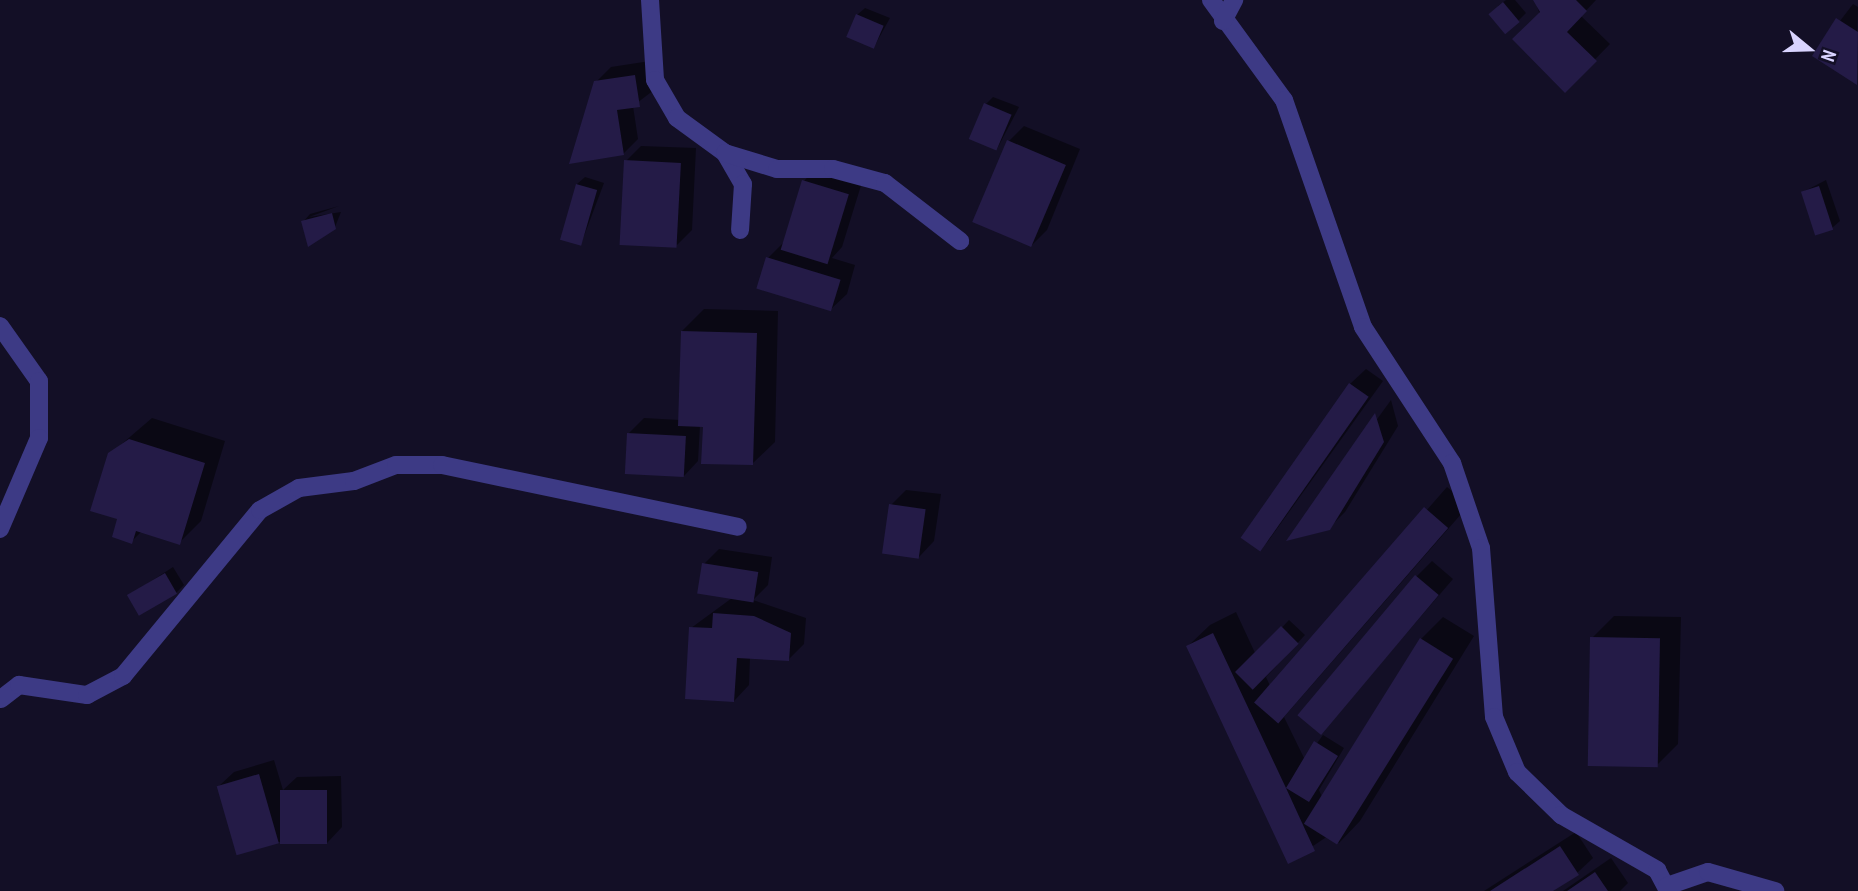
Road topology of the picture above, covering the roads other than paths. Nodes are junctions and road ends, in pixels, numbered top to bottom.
1 (650, 0) edge
2 (1211, 0) edge
3 (1234, 0) edge
4 (1223, 20) junction
5 (724, 153) junction
6 (740, 230) dead end
7 (960, 241) dead end
8 (0, 327) edge
9 (738, 527) dead end
10 (0, 529) edge
11 (0, 699) edge
12 (1667, 888) edge
13 (1775, 891) edge

1 - 5 street
2 - 4 street
3 - 4 street
4 - 12 street
5 - 6 street
5 - 7 street
8 - 10 street
9 - 11 street
12 - 13 street

